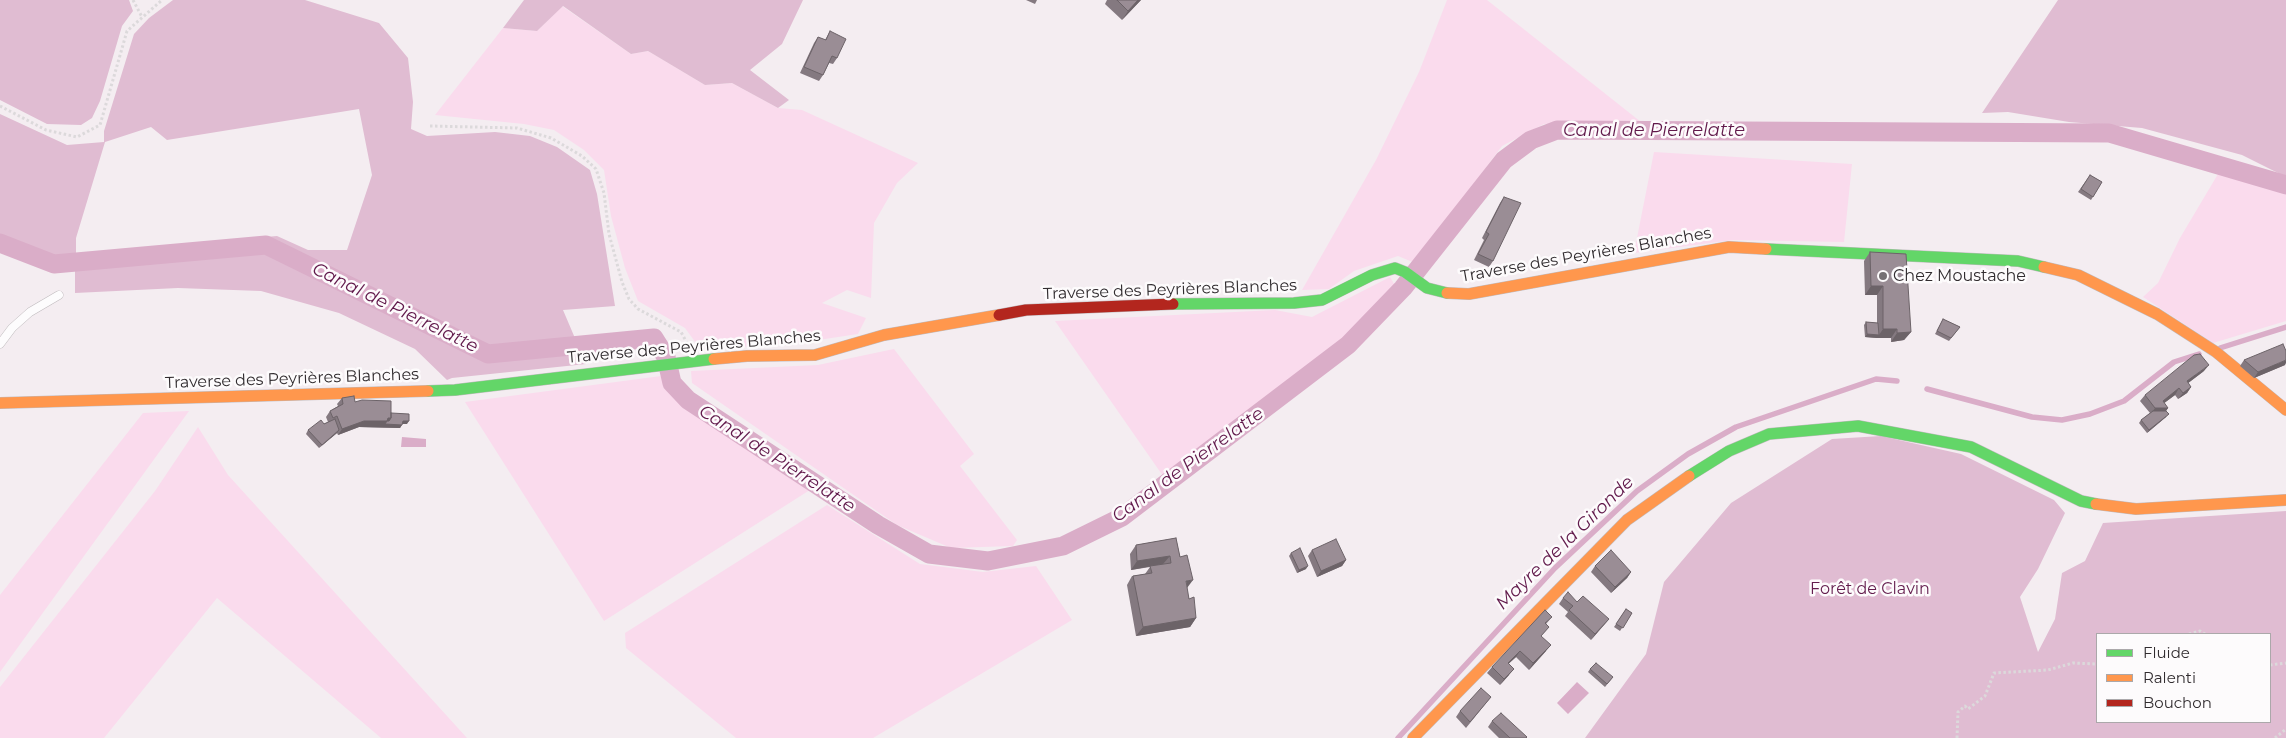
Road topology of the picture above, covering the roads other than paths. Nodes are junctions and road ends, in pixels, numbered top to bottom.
1 (60, 296) dead end
2 (0, 344) edge
3 (0, 402) edge
4 (2286, 410) edge
5 (2286, 500) edge
6 (1413, 738) edge

1 - 2 lane
3 - 4 street, Traverse des Peyrières Blanches
5 - 6 street

